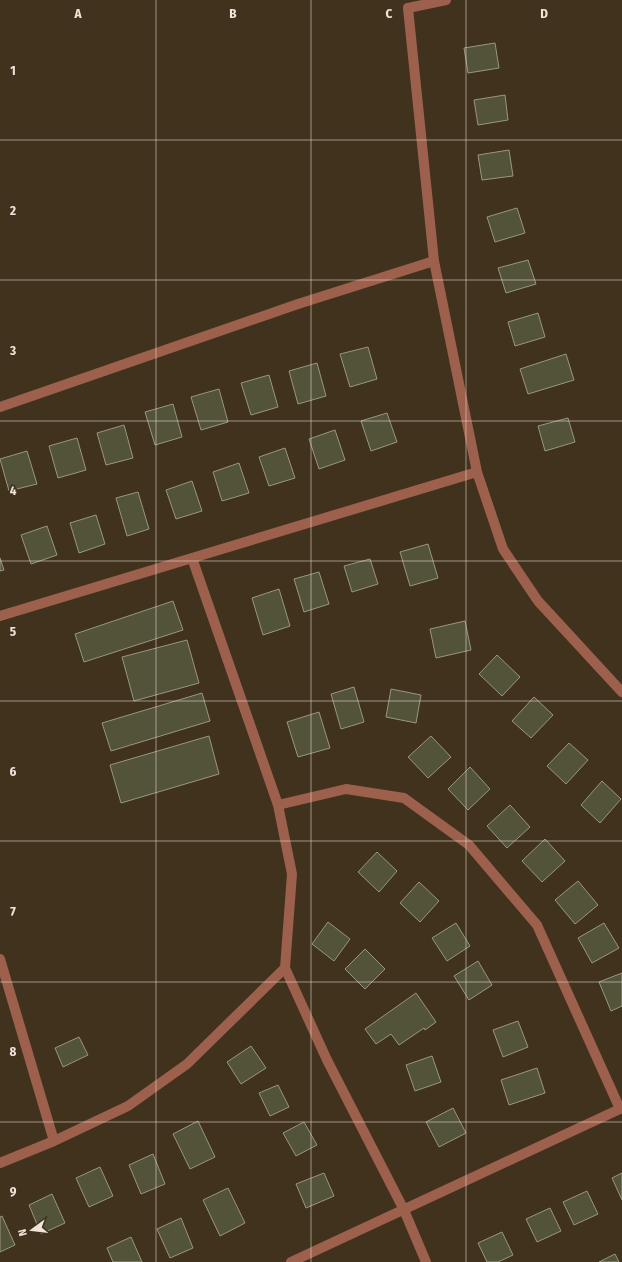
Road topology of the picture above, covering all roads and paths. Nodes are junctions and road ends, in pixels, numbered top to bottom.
1 (446, 0) edge
2 (434, 261) junction
3 (0, 407) edge
4 (477, 472) junction
5 (192, 558) junction
6 (0, 616) edge
7 (622, 692) edge
8 (278, 805) junction
9 (0, 959) edge
10 (285, 968) junction
11 (621, 1109) edge
12 (54, 1141) junction
13 (0, 1163) edge
14 (404, 1210) junction
15 (290, 1262) edge
16 (426, 1262) edge

1 - 2 street
2 - 3 street
2 - 4 street
4 - 5 street
4 - 7 street
5 - 6 street
5 - 8 street
8 - 10 street
8 - 11 street
9 - 12 street
10 - 12 street
10 - 14 street
11 - 14 street
12 - 13 street
14 - 15 street
14 - 16 street

